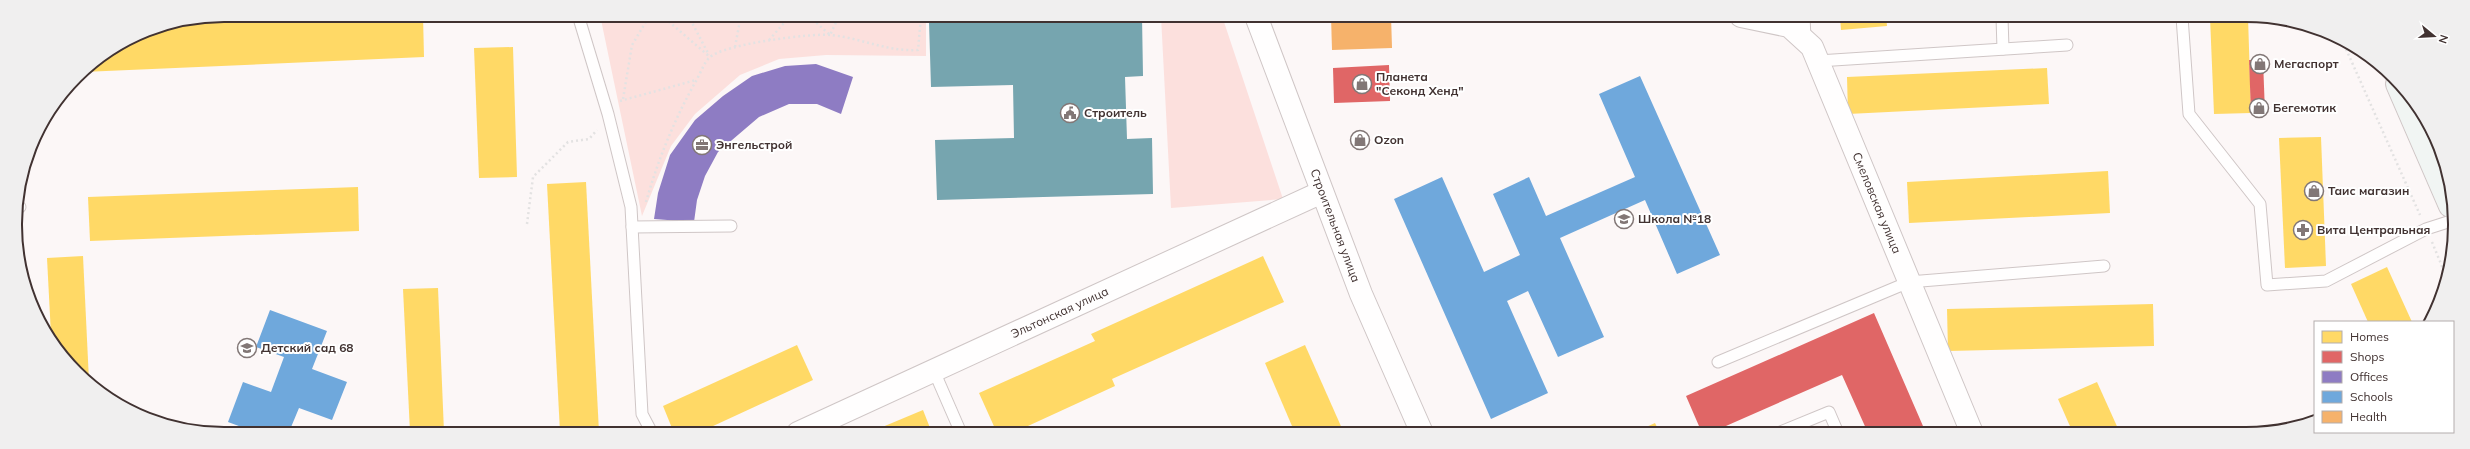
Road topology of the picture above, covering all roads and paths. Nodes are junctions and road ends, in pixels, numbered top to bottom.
1 (580, 22) edge
2 (646, 22) edge
3 (668, 22) edge
4 (692, 22) edge
5 (740, 22) edge
6 (786, 22) edge
7 (816, 22) edge
8 (836, 22) edge
9 (920, 22) edge
10 (1258, 22) edge
11 (1770, 22) edge
12 (1804, 22) edge
13 (2002, 22) edge
14 (2182, 22) edge
15 (830, 35) junction
16 (1805, 39) junction
17 (769, 41) junction
18 (2067, 45) dead end
19 (735, 47) junction
20 (2346, 48) edge
21 (2004, 49) junction
22 (710, 57) junction
23 (1818, 61) junction
24 (2402, 97) edge
25 (623, 99) dead end
26 (533, 177) dead end
27 (1322, 192) junction
28 (2446, 196) edge
29 (644, 209) dead end
30 (2448, 222) edge
31 (527, 224) dead end
32 (731, 226) dead end
33 (632, 227) junction
34 (2426, 229) junction
35 (2104, 266) dead end
36 (2443, 269) edge
37 (1909, 282) junction
38 (1718, 362) dead end
39 (934, 371) junction
40 (649, 427) edge
41 (811, 427) edge
42 (958, 427) edge
43 (1419, 427) edge
44 (1793, 427) edge
45 (1835, 427) edge
46 (1969, 427) edge

1 - 33 lane
2 - 25 path
3 - 22 path
4 - 22 path
5 - 19 path
6 - 17 path
7 - 15 path
8 - 15 path
9 - 15 path
10 - 27 street, Строительная улица
11 - 16 street, Смеловская улица
12 - 16 lane
13 - 21 lane
14 - 34 lane
15 - 17 path
16 - 23 street, Смеловская улица
17 - 19 path
18 - 21 lane
19 - 22 path
20 - 34 path
21 - 23 lane
22 - 29 path
23 - 37 street, Смеловская улица
24 - 28 street
26 - 31 path
27 - 39 street, Эльтонская улица
27 - 43 street, Строительная улица
30 - 34 lane
32 - 33 lane
33 - 40 lane
34 - 36 path
35 - 37 lane
37 - 38 lane
37 - 46 street, Смеловская улица
39 - 41 street, Эльтонская улица
39 - 42 lane
44 - 45 lane

